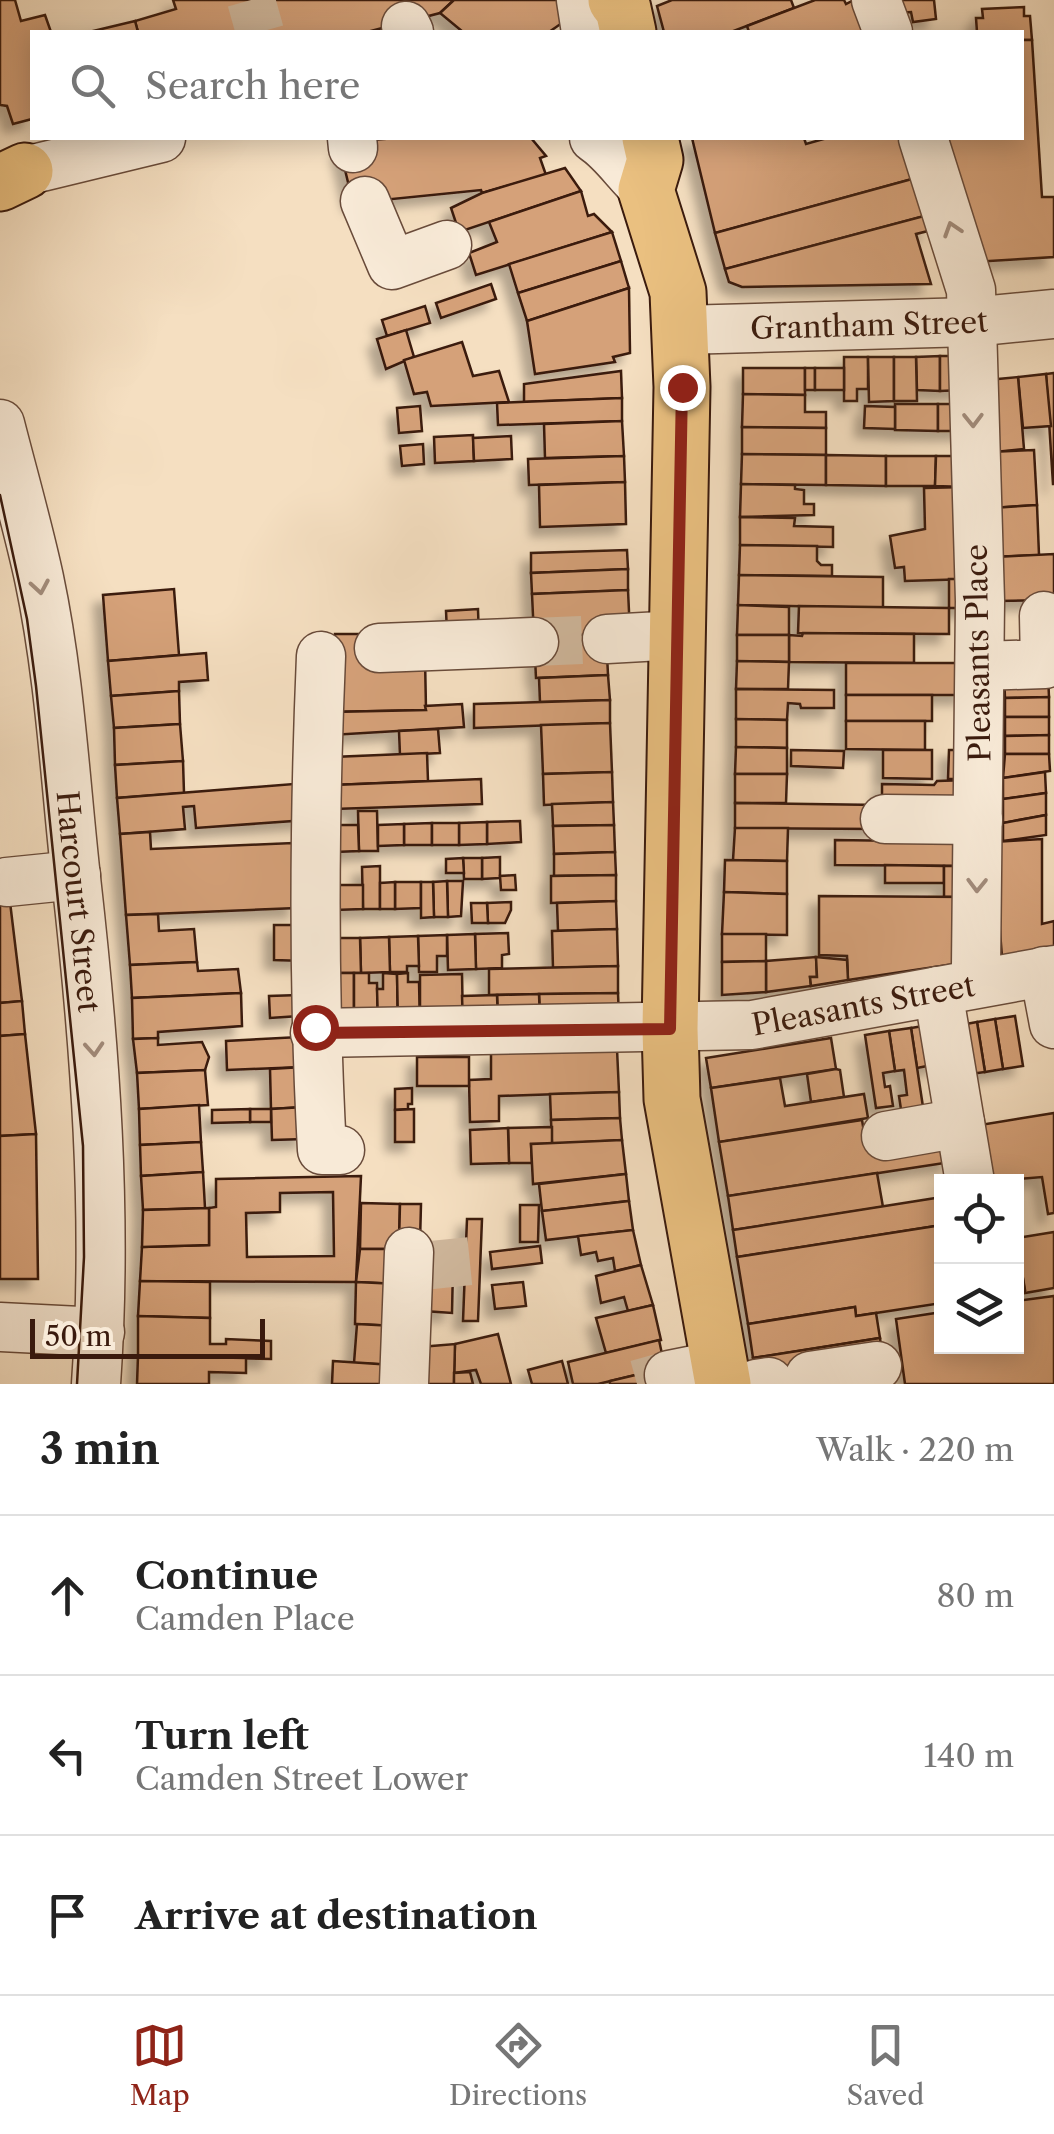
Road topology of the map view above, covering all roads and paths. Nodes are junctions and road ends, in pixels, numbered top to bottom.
1 (582, 0) edge
2 (601, 0) edge
3 (616, 0) edge
4 (876, 0) edge
5 (586, 30) edge
6 (599, 30) edge
7 (628, 30) edge
8 (887, 30) edge
9 (152, 140) edge
10 (924, 140) edge
11 (622, 150) edge
12 (8, 174) edge
13 (365, 201) dead end
14 (447, 244) dead end
15 (1054, 314) edge
16 (972, 322) junction
17 (681, 330) junction
18 (0, 424) edge
19 (1044, 616) dead end
20 (679, 634) junction
21 (606, 640) tunnel mouth
22 (534, 642) tunnel mouth
23 (379, 648) dead end
24 (320, 656) dead end
25 (980, 666) junction
26 (886, 820) dead end
27 (978, 820) junction
28 (76, 875) junction
29 (7, 882) dead end
30 (1049, 970) edge
31 (958, 987) junction
32 (1054, 1024) edge
33 (670, 1029) junction
34 (315, 1033) junction
35 (960, 1123) junction
36 (886, 1136) dead end
37 (340, 1150) dead end
38 (969, 1174) edge
39 (413, 1262) dead end
40 (0, 1327) edge
41 (100, 1332) junction
42 (877, 1366) dead end
43 (741, 1378) edge
44 (96, 1384) edge
45 (404, 1384) edge

1 - 5 street
2 - 6 street
3 - 7 main road
4 - 8 street
9 - 12 street
16 -> 10 street, Pleasants Place
11 - 17 main road
13 - 14 street
15 - 16 street, Grantham Street
16 - 17 street, Grantham Street
16 -> 25 street, Pleasants Place
17 - 20 main road
18 -> 28 street, Harcourt Street
19 - 25 street
20 - 21 street
20 - 33 main road
22 - 23 street
24 - 34 street
25 - 27 street, Pleasants Place
26 - 27 street
27 -> 31 street, Pleasants Place
28 - 29 street
28 -> 41 street, Harcourt Street
30 - 31 street, Pleasants Street
30 - 32 street
31 - 33 street, Pleasants Street
31 - 35 street, Pleasants Place
33 - 34 street, Pleasants Street
33 - 43 main road
34 - 37 street
35 - 36 street
35 - 38 street, Pleasants Place
39 - 45 street
40 - 41 street
41 - 44 street, Harcourt Street
42 - 43 street

